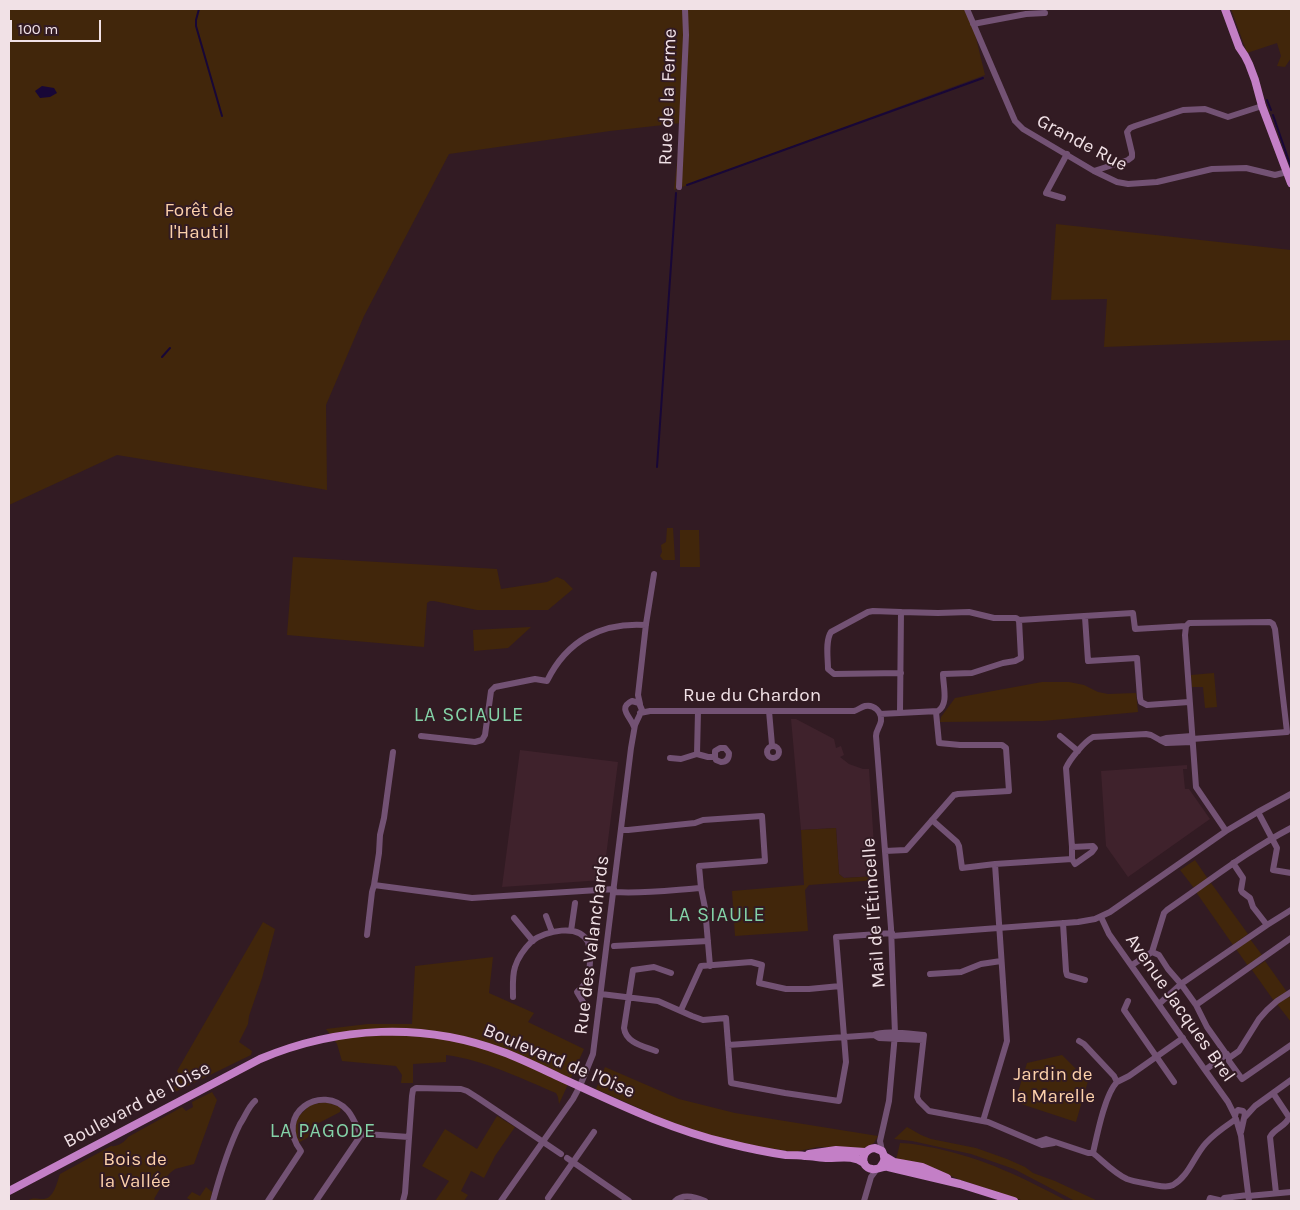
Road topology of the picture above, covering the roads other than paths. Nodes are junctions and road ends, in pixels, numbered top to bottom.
1 (685, 9) edge
2 (967, 9) edge
3 (1225, 9) edge
4 (1045, 13) dead end
5 (973, 24) junction
6 (1262, 106) junction
7 (1067, 154) junction
8 (1094, 170) junction
9 (1287, 172) junction
10 (1291, 183) edge
11 (680, 187) dead end
12 (1063, 198) dead end
13 (654, 574) dead end
14 (901, 612) junction
15 (1085, 617) junction
16 (1019, 620) junction
17 (646, 626) junction
18 (1186, 626) junction
19 (901, 673) junction
20 (638, 695) junction
21 (633, 701) junction
22 (1189, 702) junction
23 (640, 710) junction
24 (698, 711) junction
25 (769, 711) junction
26 (900, 712) junction
27 (936, 712) junction
28 (880, 714) junction
29 (628, 715) junction
30 (634, 727) junction
31 (422, 736) dead end
32 (1060, 736) dead end
33 (1192, 739) junction
34 (772, 745) dead end
35 (1078, 751) junction
36 (393, 752) dead end
37 (697, 754) junction
38 (715, 757) dead end
39 (670, 758) dead end
40 (1291, 794) edge
41 (1258, 812) junction
42 (932, 820) junction
43 (1291, 828) edge
44 (622, 830) junction
45 (1226, 830) junction
46 (1272, 838) junction
47 (1072, 847) junction
48 (885, 851) junction
49 (1072, 859) junction
50 (1234, 863) junction
51 (995, 864) junction
52 (1291, 873) edge
53 (374, 886) junction
54 (701, 888) junction
55 (614, 890) junction
56 (575, 903) dead end
57 (1291, 910) edge
58 (1110, 912) junction
59 (546, 916) dead end
60 (514, 918) dead end
61 (1098, 918) junction
62 (1063, 923) junction
63 (1267, 925) junction
64 (999, 927) junction
65 (571, 930) junction
66 (1108, 931) junction
67 (552, 932) junction
68 (892, 934) junction
69 (366, 935) dead end
70 (1291, 938) edge
71 (533, 941) junction
72 (708, 941) junction
73 (614, 946) dead end
74 (1152, 952) junction
75 (1001, 961) junction
76 (710, 966) junction
77 (1132, 966) junction
78 (671, 973) dead end
79 (930, 974) dead end
80 (1084, 980) dead end
81 (1181, 984) junction
82 (840, 986) junction
83 (1291, 992) edge
84 (601, 994) junction
85 (513, 997) dead end
86 (629, 998) junction
87 (1128, 1001) dead end
88 (1159, 1004) junction
89 (1196, 1005) junction
90 (586, 1007) dead end
91 (681, 1010) junction
92 (895, 1036) junction
93 (844, 1037) junction
94 (1183, 1038) junction
95 (1079, 1041) dead end
96 (728, 1045) junction
97 (1291, 1045) edge
98 (656, 1051) dead end
99 (1228, 1056) junction
100 (1157, 1057) junction
101 (1206, 1070) junction
102 (1291, 1080) edge
103 (1117, 1082) junction
104 (1174, 1082) dead end
105 (580, 1086) junction
106 (1273, 1093) junction
107 (255, 1102) dead end
108 (1228, 1102) junction
109 (1243, 1114) junction
110 (1236, 1117) junction
111 (983, 1121) junction
112 (594, 1132) dead end
113 (361, 1135) junction
114 (1241, 1136) junction
115 (409, 1137) junction
116 (543, 1141) junction
117 (880, 1141) junction
118 (874, 1148) junction
119 (865, 1152) junction
120 (1094, 1153) junction
121 (883, 1154) junction
122 (797, 1156) junction
123 (567, 1158) junction
124 (866, 1165) junction
125 (879, 1168) junction
126 (871, 1178) junction
127 (960, 1184) junction
128 (9, 1191) edge
129 (1291, 1192) edge
130 (1276, 1193) junction
131 (548, 1198) dead end
132 (1249, 1198) edge
133 (213, 1201) edge
134 (268, 1201) edge
135 (316, 1201) edge
136 (403, 1201) edge
137 (501, 1201) edge
138 (629, 1201) edge
139 (675, 1201) edge
140 (705, 1201) edge
141 (864, 1201) edge
142 (1014, 1201) edge
143 (1209, 1201) edge
144 (1223, 1201) edge

1 - 11 street, Rue de la Ferme
2 - 5 street, Grande Rue
3 - 6 main road
4 - 5 street
5 - 7 street, Grande Rue
6 - 8 street
6 - 9 main road
7 - 8 street, Grande Rue
7 - 12 street
8 - 9 street, Grande Rue
9 - 10 main road
13 - 17 street
14 - 16 street
14 - 19 street
14 - 19 street
15 - 16 street
15 - 18 street
15 - 22 street
16 - 27 street
17 - 20 street
17 - 31 street
18 - 22 street
18 - 33 street
19 - 26 street
20 - 21 street
20 - 23 street
21 - 23 street
21 - 29 street
22 - 33 street
23 - 24 street, Rue du Chardon
23 - 29 street
23 - 30 street, Rue des Valanchards
24 - 25 street, Rue du Chardon
24 - 37 street
25 - 28 street, Rue du Chardon
25 - 34 street
26 - 27 street
26 - 28 street
27 - 42 street
28 - 48 street, Mail de l'Étincelle
29 - 30 street
30 - 44 street, Rue des Valanchards
32 - 35 street
33 - 35 street
33 - 45 street
35 - 47 street
36 - 53 street
37 - 38 street
37 - 39 street
40 - 41 street
41 - 45 street
41 - 46 street
42 - 48 street
42 - 51 street
43 - 46 street
44 - 54 street
44 - 55 street, Rue des Valanchards
45 - 58 street
46 - 50 street
46 - 52 street
47 - 49 street
47 - 49 street
48 - 68 street, Mail de l'Étincelle
49 - 51 street
50 - 63 street
50 - 74 street
51 - 64 street
53 - 55 street
53 - 69 street
54 - 55 street
54 - 72 street
55 - 84 street, Rue des Valanchards
56 - 65 street
57 - 63 street
58 - 61 street
58 - 66 street, Avenue Jacques Brel
59 - 67 street
60 - 71 street
61 - 62 street
61 - 66 street, Avenue Jacques Brel
62 - 64 street
62 - 80 street
63 - 81 street
64 - 68 street
64 - 75 street
65 - 67 street
65 - 90 street
66 - 77 street, Avenue Jacques Brel
67 - 71 street
68 - 82 street
68 - 92 street, Mail de l'Étincelle
70 - 89 street
71 - 85 street
72 - 73 street
72 - 76 street
74 - 77 street
74 - 81 street
75 - 79 street
75 - 111 street
76 - 82 street
76 - 91 street
77 - 88 street, Avenue Jacques Brel
78 - 86 street
81 - 88 street
81 - 89 street
82 - 93 street
83 - 99 street
84 - 86 street
84 - 105 street, Rue des Valanchards
86 - 91 street
86 - 98 street
87 - 100 street
88 - 94 street, Avenue Jacques Brel
89 - 99 street
91 - 96 street
92 - 93 street
92 - 111 street
92 - 117 street, Mail de l'Étincelle
93 - 96 street
93 - 96 street
94 - 100 street
94 - 101 street, Avenue Jacques Brel
95 - 103 street
97 - 99 street
99 - 101 street
100 - 103 street
100 - 104 street
101 - 108 street, Avenue Jacques Brel
102 - 106 street
103 - 120 street
105 - 116 street, Rue des Valanchards
105 - 122 main road, Boulevard de l'Oise
105 - 128 main road, Boulevard de l'Oise
106 - 109 street
106 - 130 street
107 - 133 street
108 - 109 street, Avenue Jacques Brel
108 - 110 street, Avenue Jacques Brel
109 - 110 street
109 - 114 street, Avenue Jacques Brel
110 - 114 street, Avenue Jacques Brel
110 - 120 street
111 - 120 street
112 - 123 street
113 - 115 street
113 - 134 street
113 - 135 street
114 - 132 street, Avenue Jacques Brel
115 - 116 street
115 - 136 street
116 - 123 street
116 - 137 street, Rue des Valanchards
117 - 118 street, Mail de l'Étincelle
117 - 121 street, Mail de l'Étincelle
118 - 119 main road
118 - 121 main road
119 - 122 main road, Boulevard de l'Oise
119 - 124 main road
121 - 125 main road
121 - 127 main road
122 - 124 main road, Boulevard de l'Oise
123 - 131 street
123 - 138 street
124 - 125 main road
124 - 126 street
125 - 126 street
125 - 127 main road
126 - 141 street
127 - 142 main road
129 - 130 street
130 - 132 street
132 - 144 street
139 - 140 street
143 - 144 street

